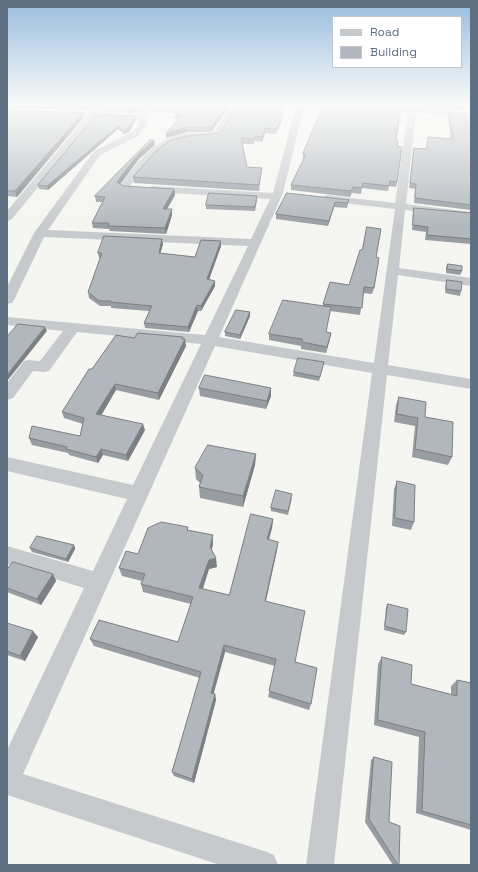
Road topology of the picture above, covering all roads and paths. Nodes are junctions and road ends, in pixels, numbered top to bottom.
1 (66, 147) edge
2 (104, 147) edge
3 (162, 147) edge
4 (291, 147) edge
5 (407, 147) edge
6 (280, 194) junction
7 (316, 197) edge
8 (400, 207) junction
9 (471, 215) edge
10 (7, 218) edge
11 (40, 233) junction
12 (255, 243) junction
13 (393, 271) junction
14 (471, 282) edge
15 (7, 300) edge
16 (7, 321) edge
17 (73, 328) junction
18 (210, 340) junction
19 (381, 369) junction
20 (471, 384) edge
21 (7, 394) edge
22 (7, 464) edge
23 (138, 494) junction
24 (7, 555) edge
25 (98, 582) junction
26 (7, 780) edge
27 (264, 865) edge
28 (320, 865) edge

1 - 10 street
2 - 11 street
3 - 6 street
4 - 6 street
5 - 8 street
6 - 12 street
7 - 8 street
8 - 9 street
8 - 13 street
11 - 12 street
11 - 15 street
12 - 18 street
13 - 14 street
13 - 19 street
16 - 17 street
17 - 18 street
17 - 21 street
18 - 19 street
18 - 23 street
19 - 20 street
19 - 28 street
22 - 23 street
23 - 25 street
24 - 25 street
25 - 26 street
26 - 27 street

